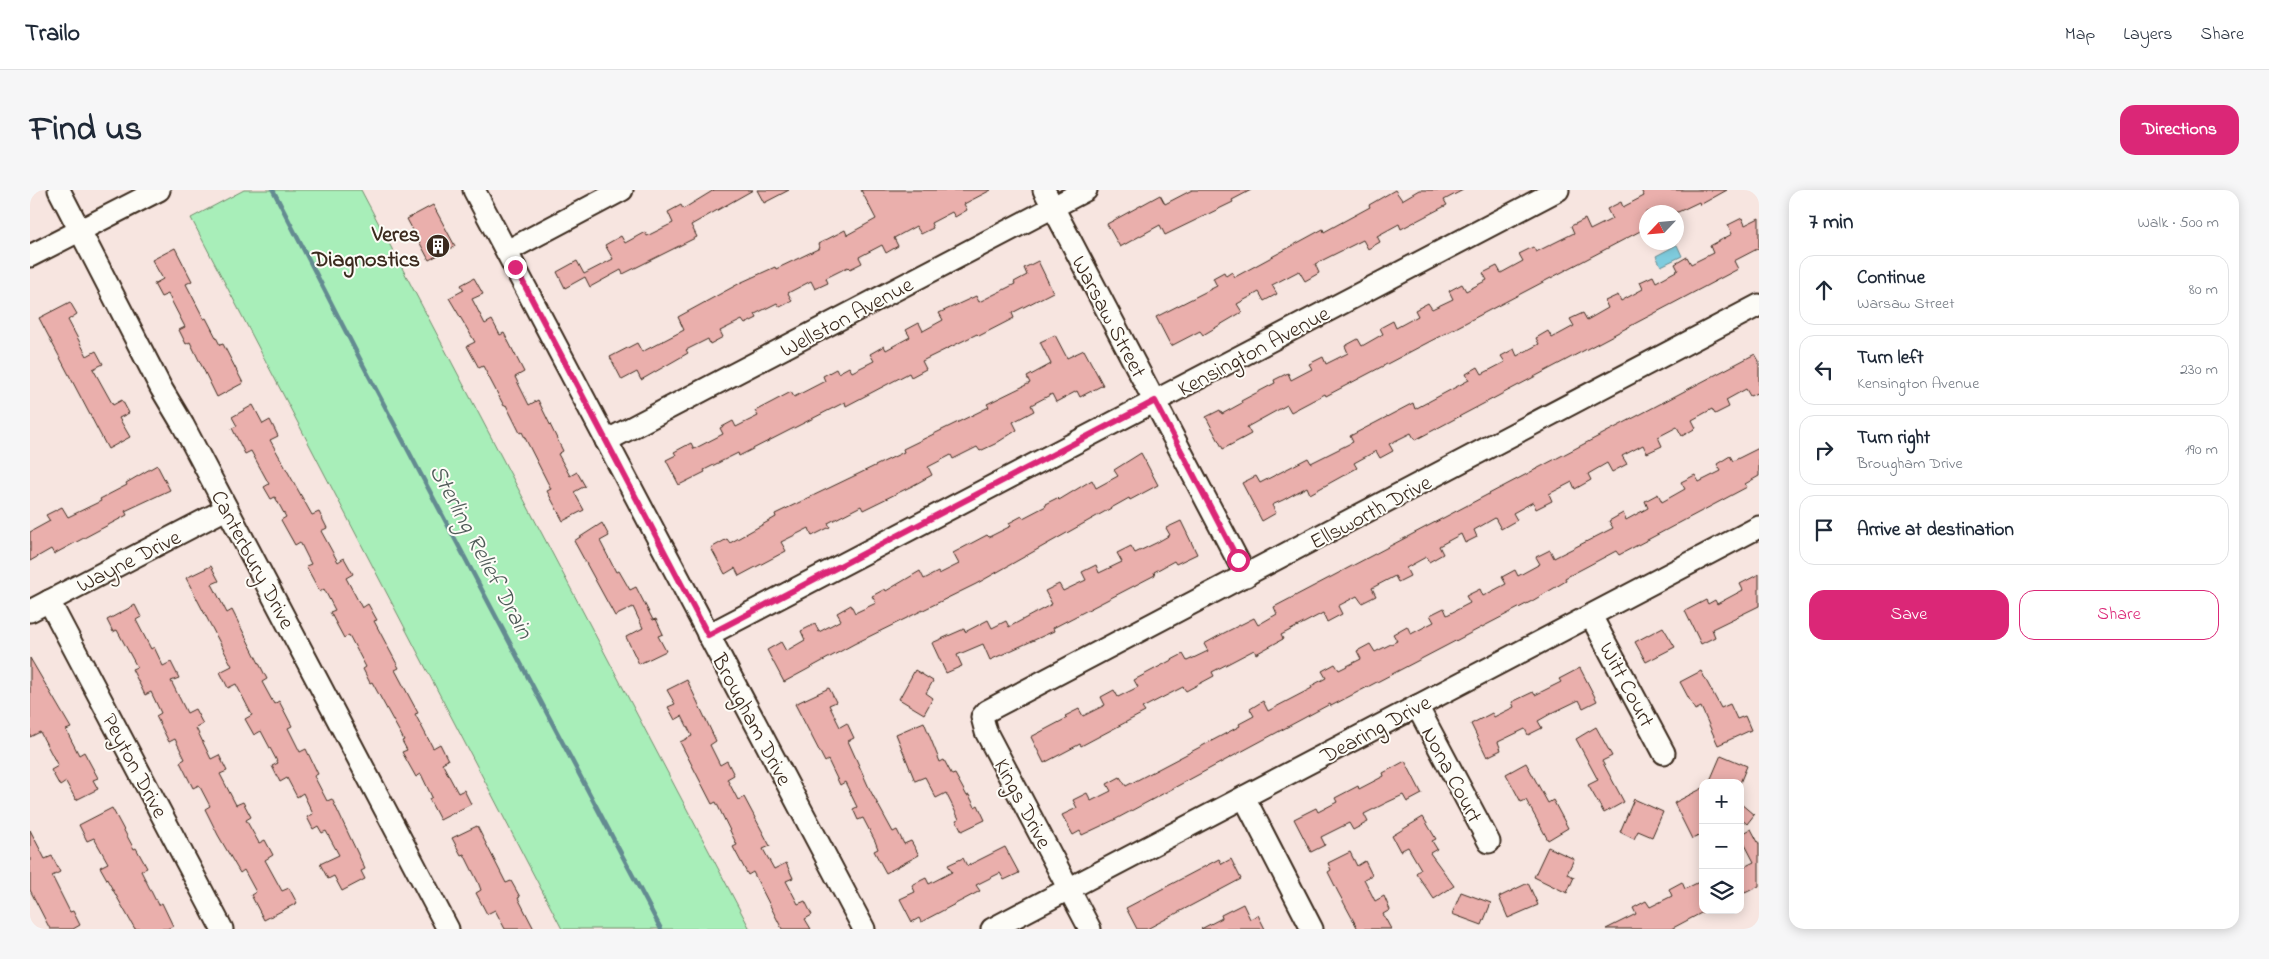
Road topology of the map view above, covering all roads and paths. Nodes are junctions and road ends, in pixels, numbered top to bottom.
1 (59, 190) edge
2 (159, 190) edge
3 (474, 190) edge
4 (622, 190) edge
5 (1086, 190) edge
6 (1558, 190) edge
7 (1048, 199) edge
8 (79, 230) junction
9 (507, 250) junction
10 (30, 256) edge
11 (1759, 305) edge
12 (1155, 401) junction
13 (606, 442) junction
14 (226, 509) junction
15 (1759, 527) edge
16 (1246, 576) junction
17 (49, 601) junction
18 (30, 611) edge
19 (1591, 616) junction
20 (708, 635) junction
21 (1417, 706) junction
22 (982, 717) joint
23 (1664, 753) dead end
24 (1244, 797) junction
25 (1490, 842) dead end
26 (1069, 888) junction
27 (222, 929) edge
28 (448, 929) edge
29 (864, 929) edge
30 (992, 929) edge
31 (1090, 929) edge
32 (1312, 929) edge

1 - 8 street, Canterbury Drive
2 - 8 street
3 - 9 street, Brougham Drive
4 - 9 street
5 - 7 street, Wellston Avenue
6 - 12 street, Kensington Avenue
7 - 12 street, Warsaw Street
7 - 13 street, Wellston Avenue
8 - 10 street
8 - 14 street, Canterbury Drive
9 - 13 street, Brougham Drive
11 - 16 street, Ellsworth Drive
12 - 16 street, Warsaw Street
12 - 20 street, Kensington Avenue
13 - 20 street, Brougham Drive
14 - 17 street, Wayne Drive
14 - 28 street, Canterbury Drive
15 - 19 street, Dearing Drive
16 - 22 street, Ellsworth Drive
17 - 18 street, Wayne Drive
17 - 27 street, Peyton Drive
19 - 21 street, Dearing Drive
19 - 23 street, Witt Court
20 - 29 street, Brougham Drive
21 - 24 street, Dearing Drive
21 - 25 street, Nona Court
22 - 26 street, Kings Drive
24 - 26 street, Dearing Drive
24 - 32 street
26 - 30 street, Dearing Drive
26 - 31 street, Kings Drive

